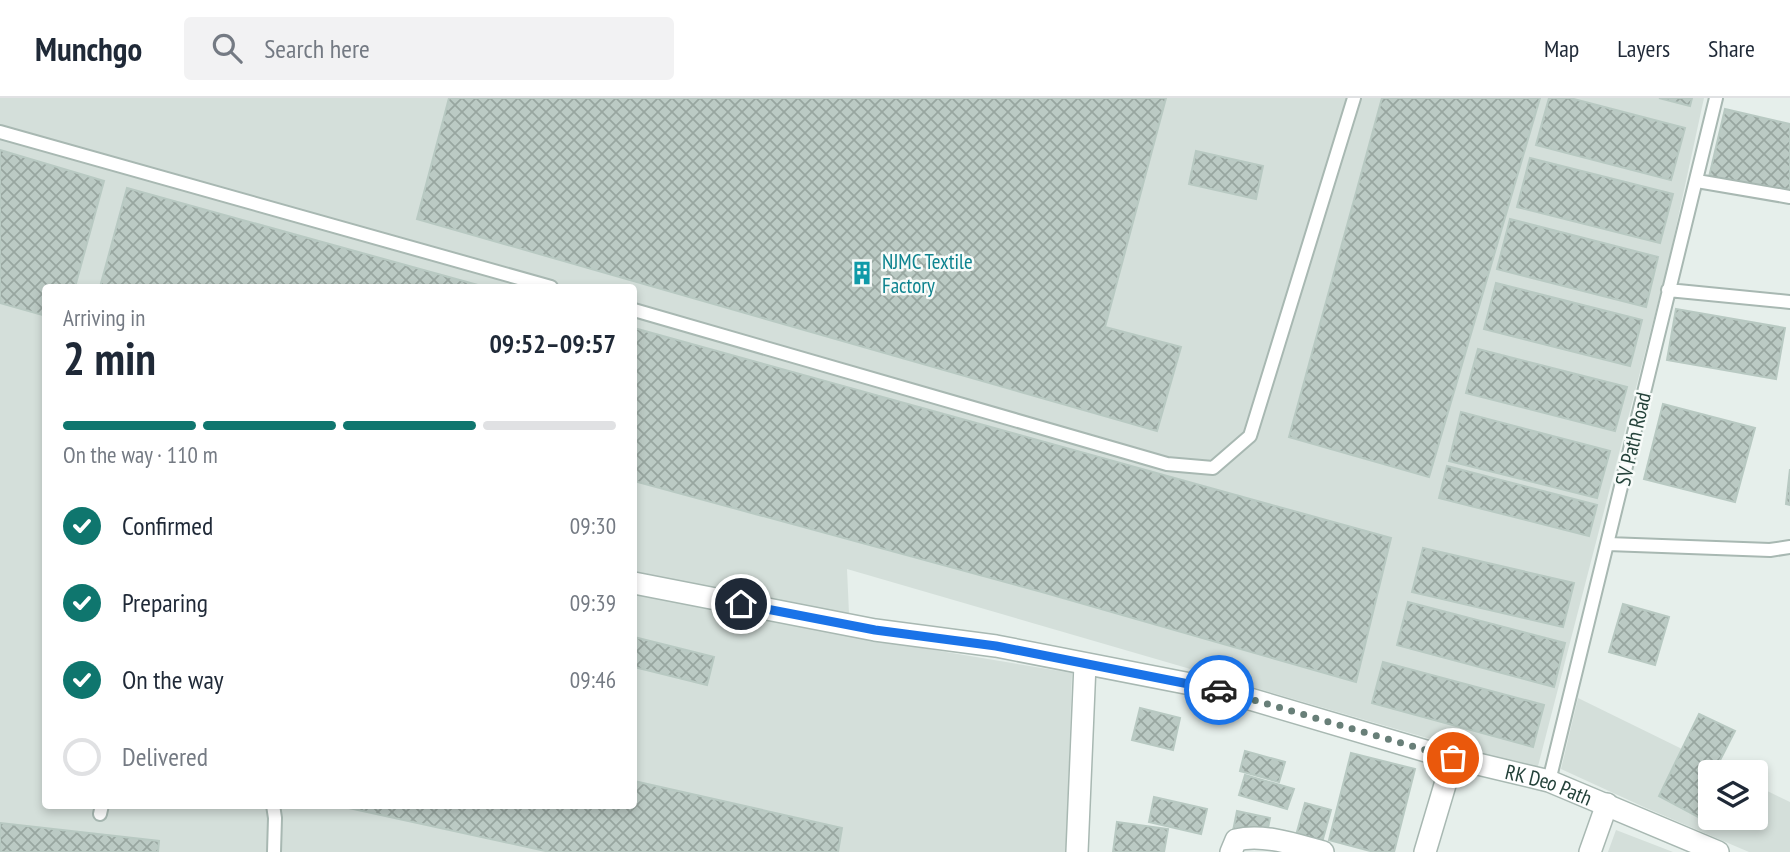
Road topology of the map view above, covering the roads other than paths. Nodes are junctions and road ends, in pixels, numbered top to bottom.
1 (1354, 98) edge
2 (1716, 98) edge
3 (0, 132) edge
4 (1697, 181) junction
5 (1790, 197) edge
6 (540, 284) edge
7 (1668, 290) junction
8 (1790, 303) edge
9 (637, 311) edge
10 (1608, 544) junction
11 (1790, 547) edge
12 (637, 584) edge
13 (1085, 664) junction
14 (1453, 758) junction
15 (1549, 781) junction
16 (1607, 804) junction
17 (274, 809) edge
18 (274, 852) edge
19 (1077, 852) edge
20 (1231, 852) edge
21 (1323, 852) edge
22 (1425, 852) edge
23 (1590, 852) edge
24 (1718, 852) edge

1 - 9 lane
2 - 4 lane, SV Path Road
3 - 6 lane
4 - 5 lane
4 - 7 lane, SV Path Road
7 - 8 lane
7 - 10 lane, SV Path Road
10 - 11 lane
10 - 15 lane, SV Path Road
12 - 13 street, RK Deo Path
13 - 14 street, RK Deo Path
13 - 19 street
14 - 15 street, RK Deo Path
14 - 22 street
15 - 16 street, RK Deo Path
16 - 23 street
16 - 24 street, RK Deo Path
17 - 18 lane
20 - 21 street

